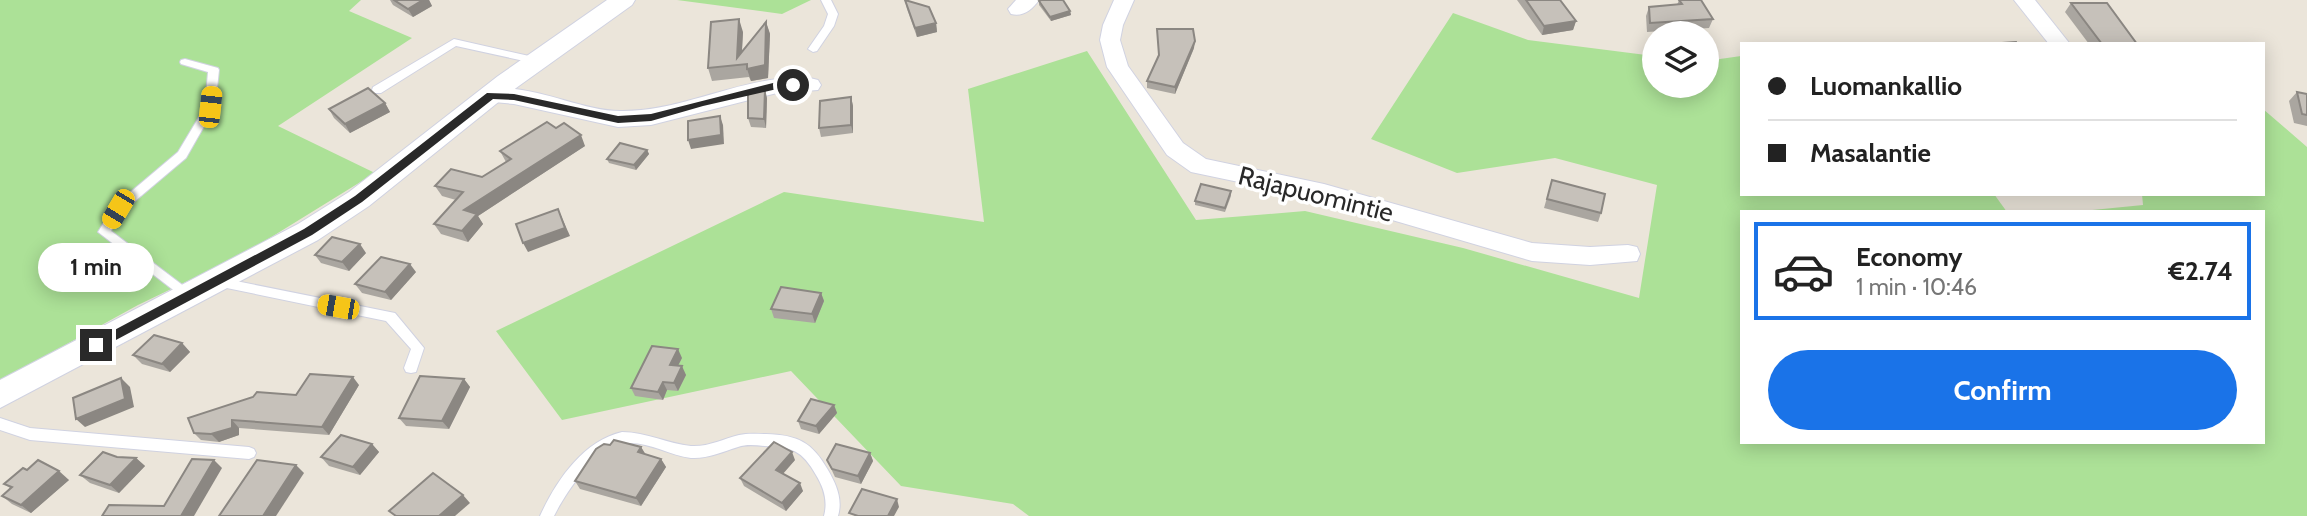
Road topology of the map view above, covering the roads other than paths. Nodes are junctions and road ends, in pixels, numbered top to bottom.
1 (623, 0) edge
2 (826, 0) edge
3 (1124, 0) edge
4 (2024, 0) edge
5 (2058, 42) edge
6 (813, 48) dead end
7 (538, 61) junction
8 (185, 62) dead end
9 (810, 85) dead end
10 (377, 90) dead end
11 (491, 96) junction
12 (1628, 254) dead end
13 (216, 282) junction
14 (189, 296) junction
15 (411, 368) dead end
16 (0, 395) edge
17 (0, 424) edge
18 (249, 453) dead end
19 (547, 516) edge
20 (831, 516) edge

1 - 7 street
2 - 6 lane
3 - 12 street, Rajapuomintie
4 - 5 street
7 - 10 lane
7 - 11 street
8 - 14 lane
9 - 11 street
11 - 13 street
13 - 14 street
13 - 15 lane
14 - 16 street
17 - 18 lane
19 - 20 lane

